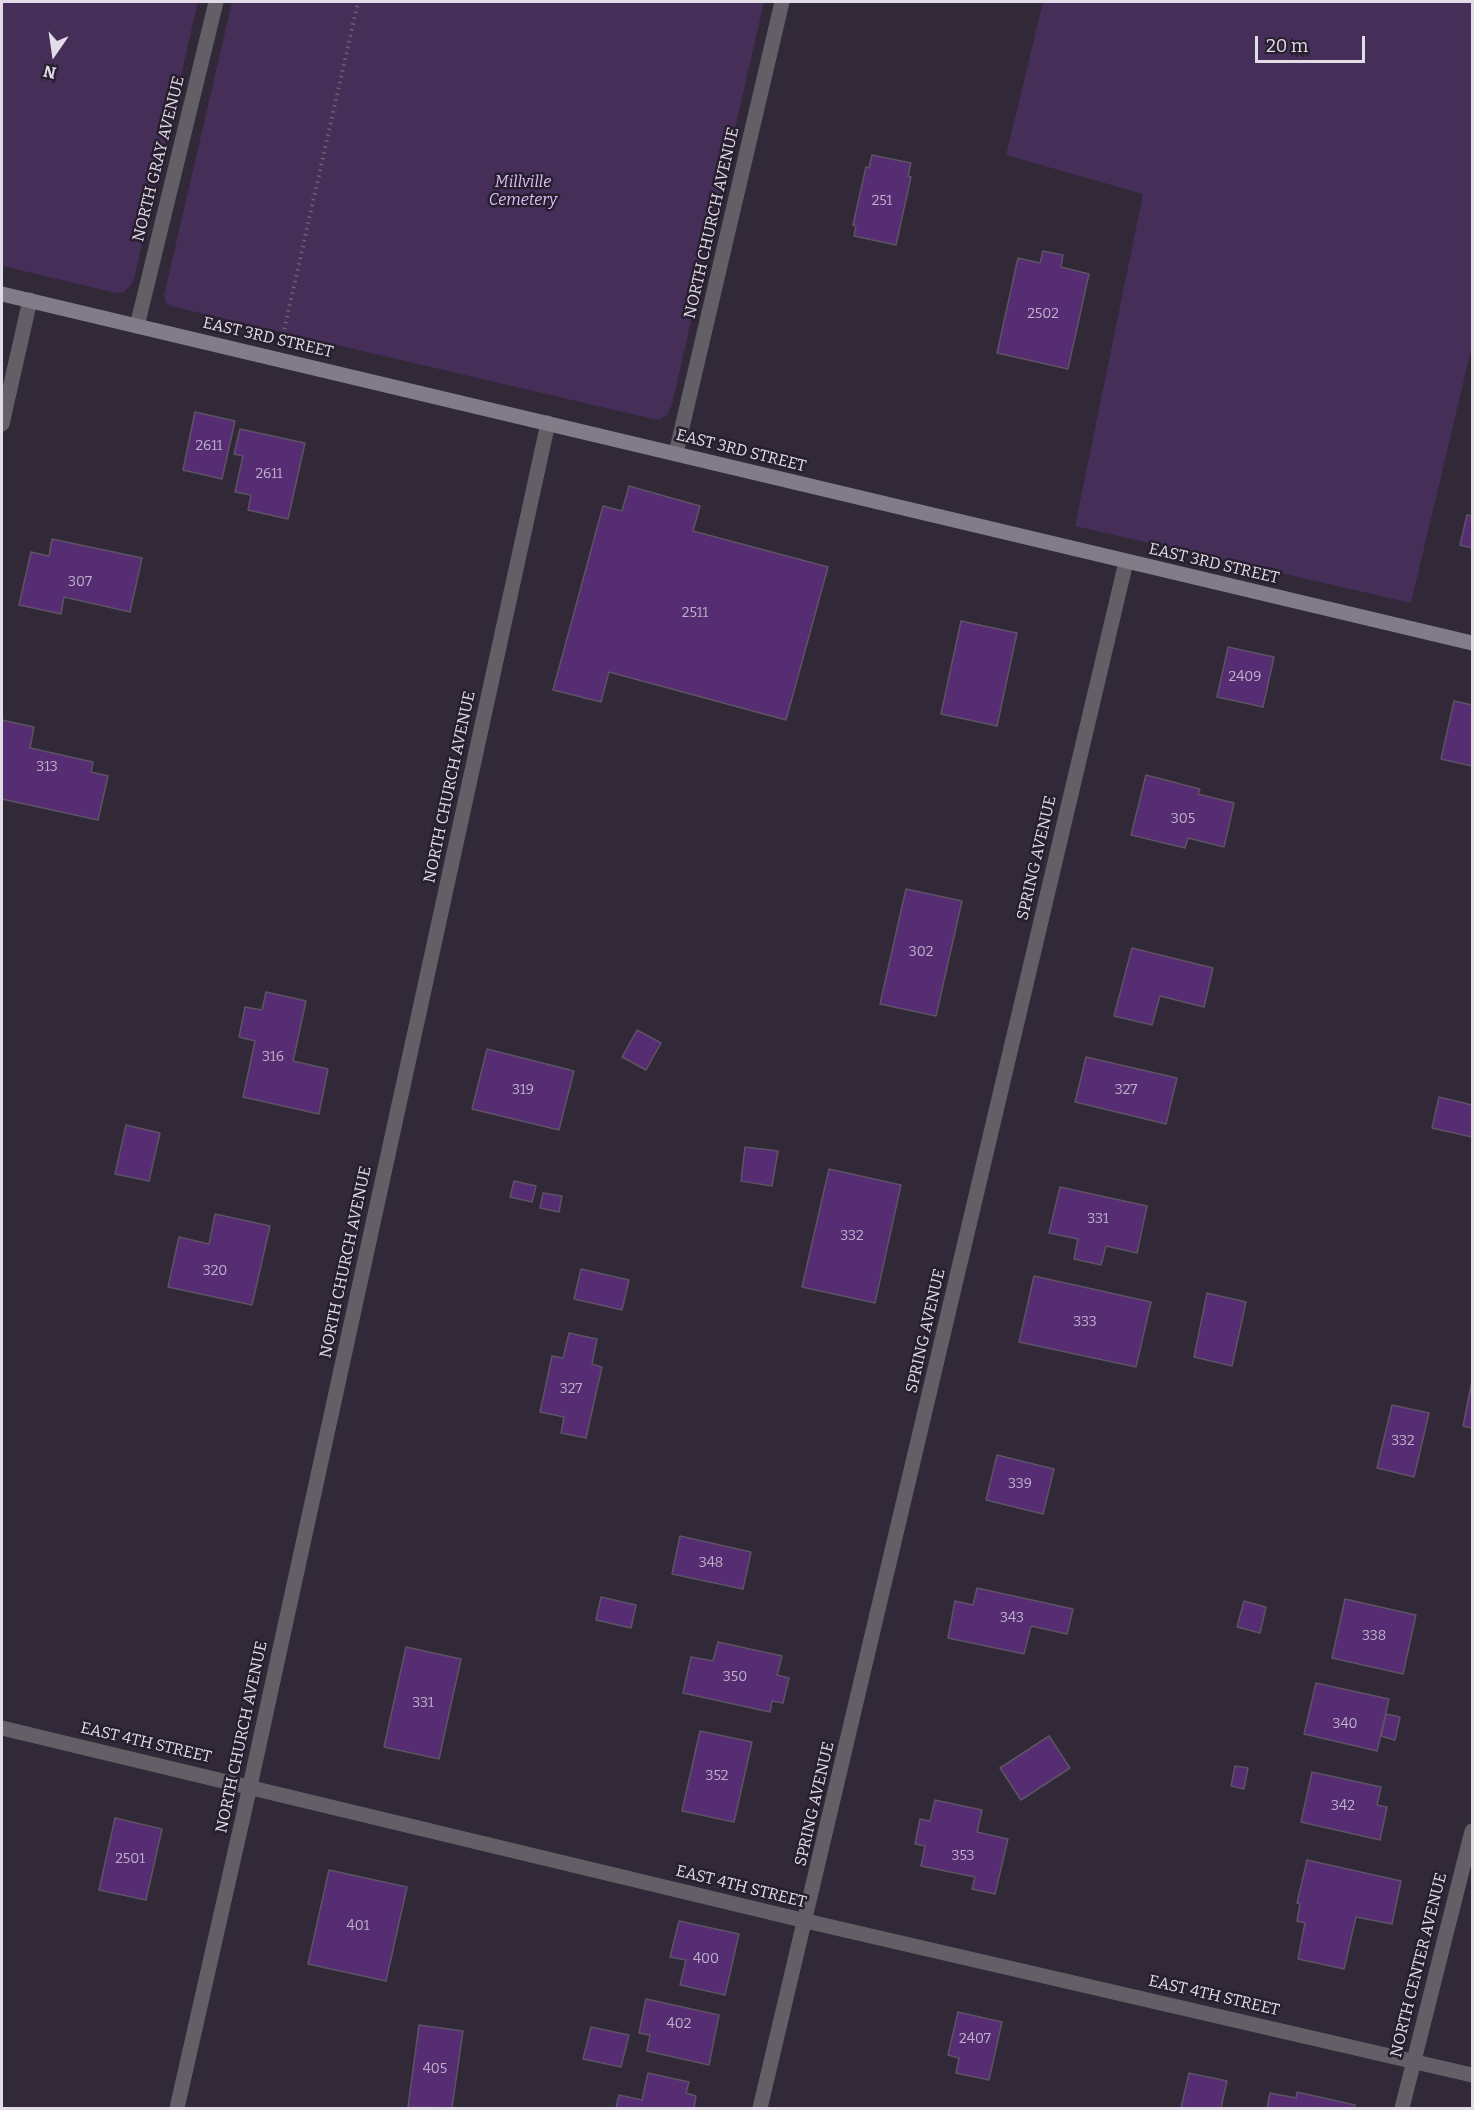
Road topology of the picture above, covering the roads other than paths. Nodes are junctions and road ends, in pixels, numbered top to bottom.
1 (216, 2) edge
2 (782, 2) edge
3 (2, 294) edge
4 (30, 300) junction
5 (137, 326) junction
6 (548, 423) junction
7 (2, 424) edge
8 (676, 453) junction
9 (1125, 561) junction
10 (1473, 643) edge
11 (2, 1728) edge
12 (250, 1786) junction
13 (1473, 1831) edge
14 (806, 1921) junction
15 (1413, 2060) junction
16 (1473, 2075) edge
17 (177, 2109) edge
18 (760, 2109) edge
19 (1402, 2109) edge

1 - 5 street, NORTH GRAY AVENUE
2 - 8 street, NORTH CHURCH AVENUE
3 - 4 street, EAST 3RD STREET
4 - 5 street, EAST 3RD STREET
4 - 7 street
5 - 6 street, EAST 3RD STREET
6 - 8 street, EAST 3RD STREET
6 - 12 street, NORTH CHURCH AVENUE
8 - 9 street, EAST 3RD STREET
9 - 10 street, EAST 3RD STREET
9 - 14 street, SPRING AVENUE
11 - 12 street, EAST 4TH STREET
12 - 14 street, EAST 4TH STREET
12 - 17 street, NORTH CHURCH AVENUE
13 - 15 street, NORTH CENTER AVENUE
14 - 15 street, EAST 4TH STREET
14 - 18 street, SPRING AVENUE
15 - 16 street, EAST 4TH STREET
15 - 19 street, NORTH CENTER AVENUE

